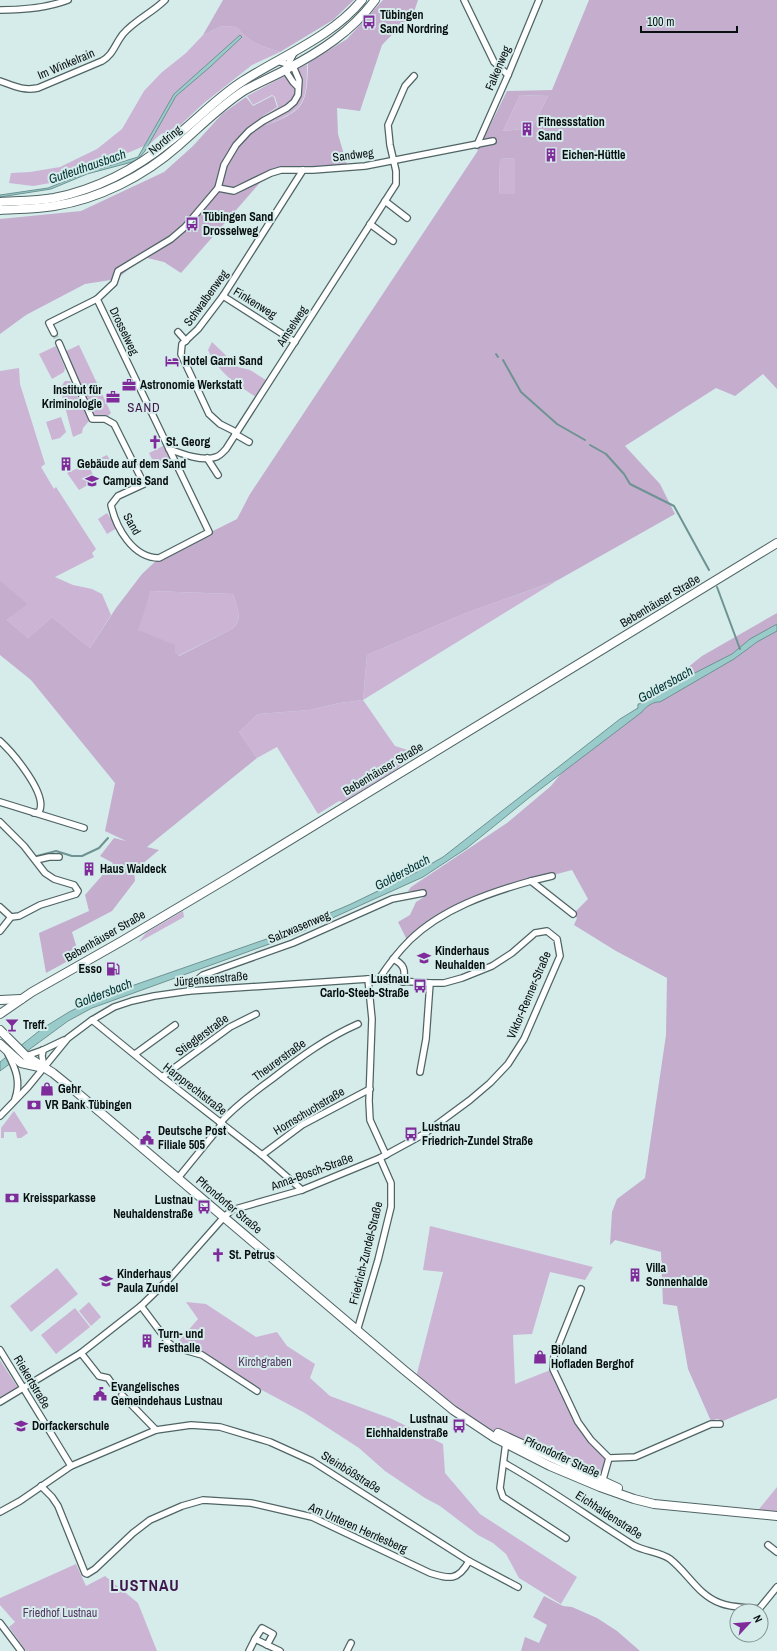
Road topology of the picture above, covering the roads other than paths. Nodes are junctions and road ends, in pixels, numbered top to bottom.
1 (68, 0) edge
2 (165, 0) edge
3 (362, 0) edge
4 (375, 0) edge
5 (464, 0) edge
6 (539, 0) edge
7 (0, 10) edge
8 (296, 50) junction
9 (276, 61) junction
10 (289, 66) junction
11 (508, 75) junction
12 (414, 76) dead end
13 (0, 81) edge
14 (297, 86) junction
15 (493, 141) dead end
16 (477, 145) junction
17 (393, 160) junction
18 (303, 170) junction
19 (218, 188) junction
20 (385, 201) junction
21 (0, 202) edge
22 (0, 210) edge
23 (407, 218) dead end
24 (370, 224) junction
25 (393, 241) dead end
26 (223, 296) junction
27 (97, 299) junction
28 (178, 332) dead end
29 (54, 333) tunnel mouth
30 (186, 341) junction
31 (295, 342) junction
32 (59, 343) tunnel mouth
33 (236, 433) junction
34 (248, 442) dead end
35 (169, 449) junction
36 (207, 458) junction
37 (218, 476) dead end
38 (777, 543) edge
39 (159, 558) joint
40 (0, 741) edge
41 (0, 802) edge
42 (34, 813) junction
43 (0, 822) edge
44 (84, 828) dead end
45 (59, 857) dead end
46 (36, 860) junction
47 (552, 876) dead end
48 (531, 881) junction
49 (423, 893) dead end
50 (0, 907) edge
51 (573, 914) dead end
52 (11, 917) junction
53 (0, 931) edge
54 (393, 959) junction
55 (368, 979) junction
56 (379, 979) junction
57 (403, 982) junction
58 (430, 983) junction
59 (189, 991) junction
60 (22, 999) junction
61 (0, 1000) edge
62 (0, 1014) edge
63 (256, 1014) dead end
64 (92, 1020) junction
65 (358, 1024) dead end
66 (175, 1025) dead end
67 (0, 1030) edge
68 (68, 1038) junction
69 (0, 1044) edge
70 (43, 1050) junction
71 (135, 1054) junction
72 (21, 1062) junction
73 (44, 1068) junction
74 (420, 1072) dead end
75 (162, 1078) junction
76 (370, 1090) junction
77 (14, 1102) junction
78 (0, 1116) edge
79 (221, 1123) junction
80 (262, 1155) junction
81 (383, 1156) junction
82 (178, 1178) junction
83 (302, 1190) junction
84 (224, 1217) junction
85 (581, 1289) dead end
86 (141, 1306) junction
87 (357, 1331) junction
88 (0, 1350) edge
89 (81, 1353) junction
90 (23, 1388) junction
91 (115, 1388) dead end
92 (256, 1391) dead end
93 (122, 1395) dead end
94 (0, 1402) edge
95 (720, 1424) dead end
96 (156, 1430) junction
97 (507, 1441) junction
98 (608, 1458) junction
99 (504, 1463) junction
100 (70, 1466) junction
101 (601, 1484) junction
102 (41, 1486) junction
103 (0, 1512) edge
104 (755, 1514) junction
105 (777, 1516) edge
106 (777, 1523) edge
107 (566, 1538) dead end
108 (768, 1545) dead end
109 (777, 1552) edge
110 (469, 1561) junction
111 (518, 1587) dead end
112 (777, 1587) edge
113 (0, 1623) edge
114 (255, 1639) junction
115 (351, 1643) dead end
116 (267, 1645) junction
117 (21, 1651) edge
118 (249, 1651) edge
119 (280, 1651) edge
120 (346, 1651) edge

1 - 7 street
2 - 13 street, Im Winkelrain
3 - 8 street, Nordring
4 - 10 street, Nordring
5 - 11 street
6 - 11 street, Falkenweg
8 - 9 street, Nordring
8 - 10 street, Nordring
9 - 10 street
9 - 21 street, Nordring
10 - 14 street
10 - 14 street, Drosselweg
10 - 22 street, Nordring
11 - 16 street, Falkenweg
12 - 17 street, Amselweg
14 - 19 street, Drosselweg
15 - 16 street, Sandweg
16 - 17 street, Sandweg
17 - 18 street, Sandweg
17 - 20 street, Amselweg
18 - 19 street, Sandweg
18 - 26 street, Schwalbenweg
19 - 27 street, Drosselweg
20 - 23 street
20 - 24 street, Amselweg
24 - 25 street
24 - 31 street, Amselweg
26 - 30 street, Schwalbenweg
26 - 31 street, Finkenweg
27 - 29 street
27 - 35 street, Drosselweg
28 - 30 street
30 - 33 street, Schwalbenweg
31 - 33 street, Amselweg
32 - 39 street, Sand
33 - 34 street, Schwalbenweg
33 - 36 street, Amselweg
35 - 36 street, Amselweg
35 - 39 street, Drosselweg
36 - 37 street
38 - 60 street, Bebenhäuser Straße
40 - 42 street
41 - 42 street
42 - 44 street
43 - 46 street
45 - 46 street
46 - 52 street
47 - 48 street
48 - 51 street
48 - 54 street
49 - 59 street, Salzwasenweg
50 - 52 street
52 - 53 street
54 - 56 street
54 - 57 street
55 - 56 street, Jürgensenstraße
55 - 59 street, Jürgensenstraße
55 - 76 street
56 - 57 street, Jürgensenstraße
57 - 58 street, Jürgensenstraße
58 - 74 street
58 - 81 street, Viktor-Renner-Straße
59 - 64 street, Jürgensenstraße
60 - 61 street
60 - 62 street, Bebenhäuser Straße
63 - 75 street, Stieglerstraße
64 - 68 street, Jürgensenstraße
64 - 71 street, Harpprechtstraße
65 - 79 street, Theurerstraße
66 - 71 street
67 - 72 street, Pfrondorfer Straße
68 - 70 street, Jürgensenstraße
68 - 73 street, Jürgensenstraße
69 - 72 street, Pfrondorfer Straße
70 - 72 street, Jürgensenstraße
70 - 73 street
71 - 75 street, Harpprechtstraße
72 - 73 street, Pfrondorfer Straße
72 - 77 street
73 - 77 street, Jürgensenstraße
73 - 82 street, Pfrondorfer Straße
75 - 79 street, Harpprechtstraße
76 - 80 street, Hornschuchstraße
76 - 81 street, Friedrich-Zundel-Straße
77 - 78 street, Jürgensenstraße
79 - 80 street, Harpprechtstraße
79 - 82 street, Theurerstraße
80 - 83 street, Harpprechtstraße
81 - 83 street, Anna-Bosch-Straße
81 - 87 street, Friedrich-Zundel-Straße
82 - 84 street, Pfrondorfer Straße
83 - 84 street, Anna-Bosch-Straße
84 - 86 street, Anna-Bosch-Straße
84 - 87 street, Pfrondorfer Straße
85 - 98 street
86 - 89 street, Anna-Bosch-Straße
86 - 92 street
87 - 97 street, Pfrondorfer Straße
88 - 90 street, Riekertstraße
89 - 90 street, Anna-Bosch-Straße
89 - 91 street
90 - 94 street, Anna-Bosch-Straße
90 - 100 street, Riekertstraße
93 - 96 street
95 - 98 street
96 - 100 street, Steinbößstraße
96 - 110 street, Steinbößstraße
97 - 99 street
97 - 101 street, Pfrondorfer Straße
98 - 101 street
99 - 107 street
99 - 112 street, Eichhaldenstraße
100 - 102 street, Steinbößstraße
101 - 104 street, Pfrondorfer Straße
102 - 103 street, Steinbößstraße
102 - 110 street, Am Unteren Herrlesberg
104 - 105 street, Pfrondorfer Straße
104 - 106 street
108 - 109 street
110 - 111 street, Steinbößstraße
113 - 117 street
114 - 116 street
114 - 116 street
114 - 118 street
115 - 120 street
116 - 119 street

